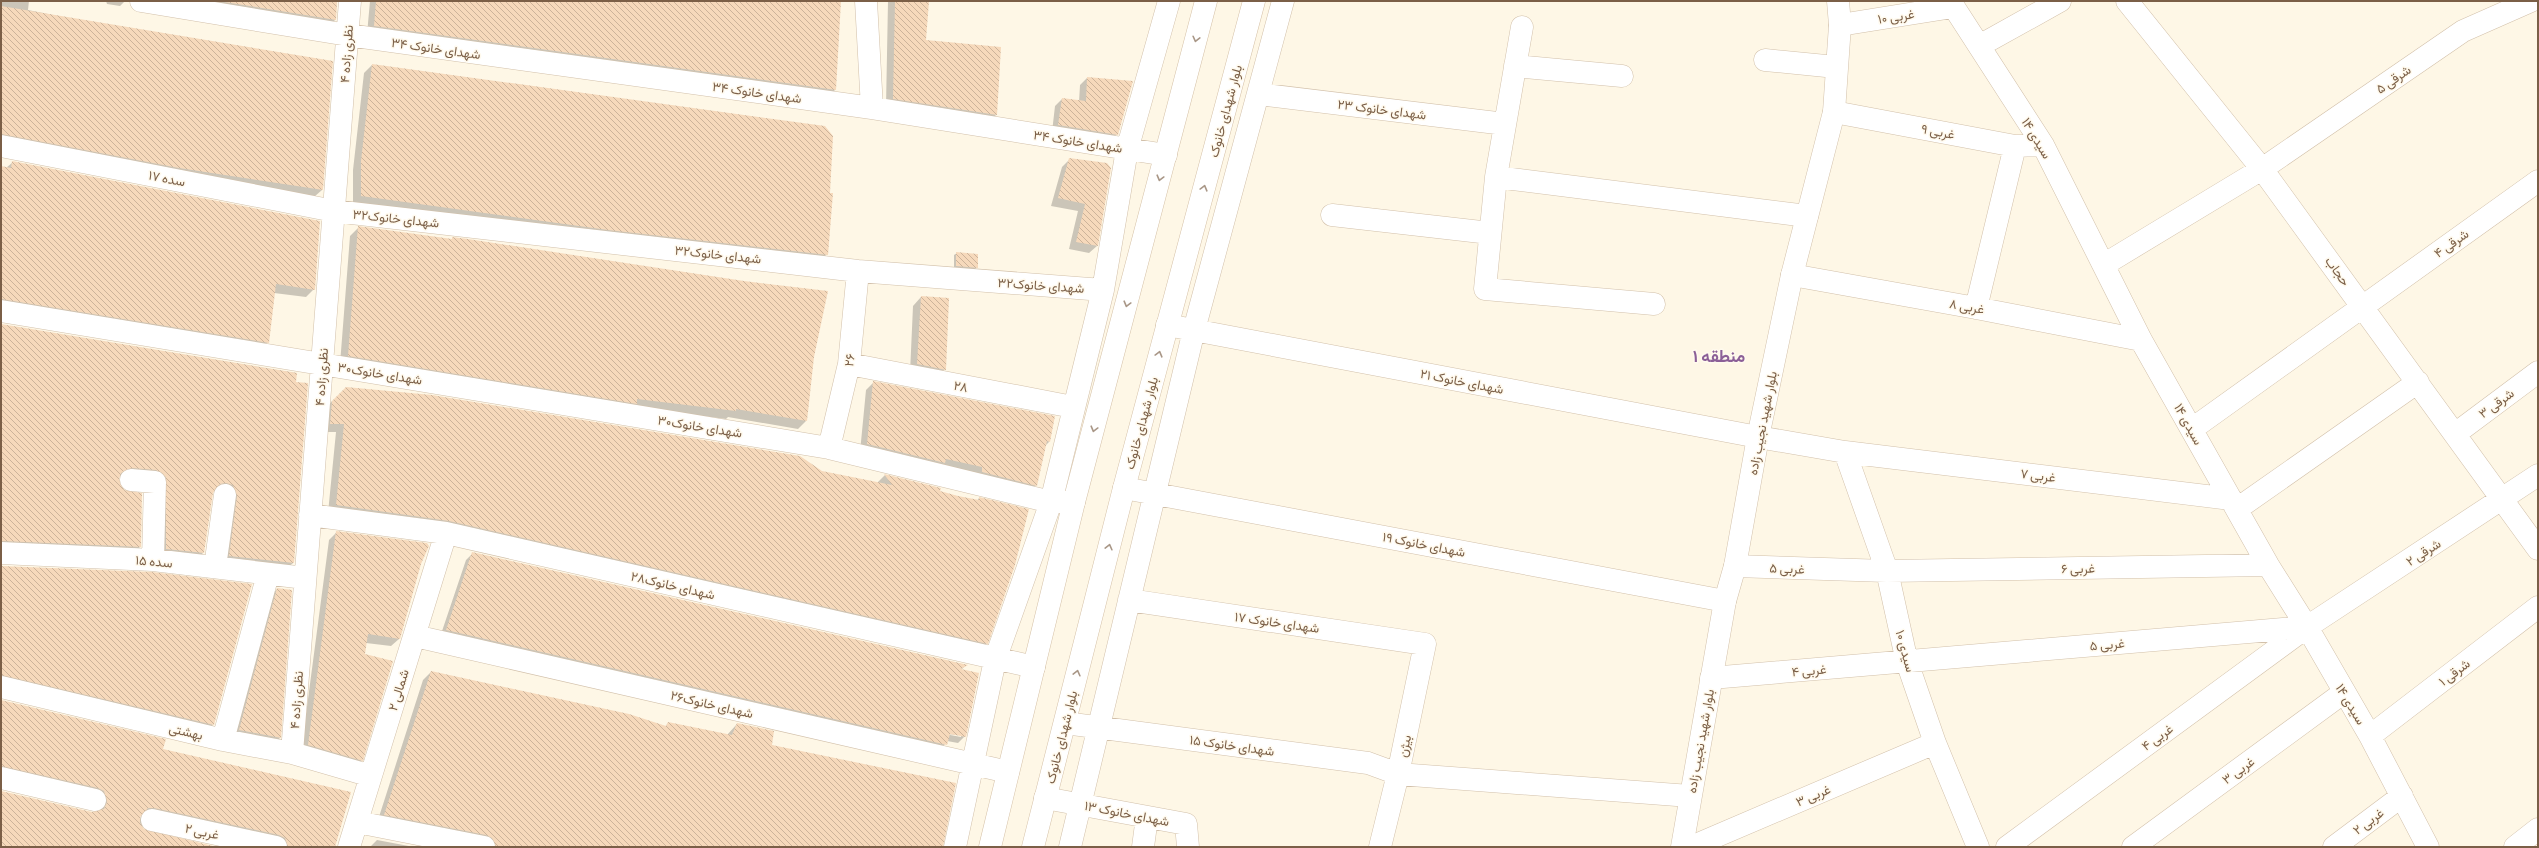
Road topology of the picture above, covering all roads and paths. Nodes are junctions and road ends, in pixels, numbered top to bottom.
1 (141, 1) edge
2 (350, 1) edge
3 (866, 1) edge
4 (1169, 1) edge
5 (1206, 1) edge
6 (1254, 1) edge
7 (1283, 1) edge
8 (1838, 1) edge
9 (2060, 1) edge
10 (2127, 1) edge
11 (2531, 1) edge
12 (1951, 4) edge
13 (1840, 25) junction
14 (1522, 27) dead end
15 (348, 36) junction
16 (1979, 46) junction
17 (1765, 60) dead end
18 (1516, 66) junction
19 (1836, 67) junction
20 (1622, 76) dead end
21 (1258, 94) junction
22 (872, 108) junction
23 (1834, 112) junction
24 (1506, 124) junction
25 (2043, 145) junction
26 (1, 146) edge
27 (2015, 146) junction
28 (1127, 150) junction
29 (1166, 154) junction
30 (2262, 169) junction
31 (1496, 177) junction
32 (2538, 181) edge
33 (334, 211) junction
34 (1332, 215) dead end
35 (1807, 216) junction
36 (1196, 219) junction
37 (1222, 225) junction
38 (1490, 233) junction
39 (2105, 264) junction
40 (858, 271) junction
41 (1792, 275) junction
42 (1103, 290) junction
43 (1654, 304) dead end
44 (2363, 306) junction
45 (1976, 308) junction
46 (1, 311) edge
47 (1167, 325) junction
48 (1194, 330) junction
49 (2142, 340) junction
50 (322, 364) junction
51 (849, 364) junction
52 (2538, 372) edge
53 (2418, 382) junction
54 (1073, 407) junction
55 (2192, 429) junction
56 (2454, 434) junction
57 (1758, 437) junction
58 (829, 448) junction
59 (1845, 452) junction
60 (2538, 475) edge
61 (131, 480) dead end
62 (1124, 488) junction
63 (1156, 494) junction
64 (225, 495) dead end
65 (2501, 501) junction
66 (1050, 502) junction
67 (1074, 502) junction
68 (2234, 504) junction
69 (310, 515) junction
70 (446, 533) junction
71 (2538, 549) edge
72 (1, 553) edge
73 (153, 560) junction
74 (2268, 565) junction
75 (1735, 566) junction
76 (215, 567) junction
77 (1887, 571) junction
78 (268, 574) junction
79 (305, 578) junction
80 (1129, 600) junction
81 (1725, 601) junction
82 (2538, 607) edge
83 (2307, 627) junction
84 (415, 636) junction
85 (1425, 644) joint
86 (995, 660) junction
87 (1907, 662) junction
88 (1034, 667) junction
89 (1711, 678) junction
90 (1, 687) edge
91 (2344, 693) junction
92 (1065, 723) junction
93 (1098, 729) junction
94 (2370, 736) junction
95 (223, 740) junction
96 (1935, 744) junction
97 (292, 753) junction
98 (974, 764) junction
99 (1008, 772) junction
100 (1398, 774) junction
101 (371, 776) junction
102 (1, 778) edge
103 (1690, 796) junction
104 (2402, 796) junction
105 (1045, 798) junction
106 (94, 800) dead end
107 (1080, 804) junction
108 (1147, 817) junction
109 (152, 820) dead end
110 (357, 822) junction
111 (2538, 829) edge
112 (276, 847) edge
113 (349, 847) edge
114 (484, 847) edge
115 (956, 847) edge
116 (990, 847) edge
117 (1033, 847) edge
118 (1070, 847) edge
119 (1143, 847) edge
120 (1188, 847) edge
121 (1380, 847) edge
122 (1682, 847) edge
123 (1691, 847) edge
124 (1978, 847) edge
125 (2007, 847) edge
126 (2133, 847) edge
127 (2334, 847) edge
128 (2428, 847) edge
129 (2515, 847) edge

1 - 15 street, ۳۴ شهدای خانوک
2 - 15 street, نظری زاده ۴
3 - 22 street
4 - 28 street
5 -> 29 street
36 -> 6 street, بلوار شهدای خانوک
7 - 21 street
8 - 13 street, بلوار شهید نجیب زاده
9 - 16 street
10 - 30 street, حجاب
11 - 30 street, شرقی ۵
12 - 13 street, غربی ۱۰
12 - 16 street, سیدی ۱۴
13 - 19 street, بلوار شهید نجیب زاده
14 - 18 street
15 - 22 street, ۳۴ شهدای خانوک
15 - 33 street, نظری زاده ۴
16 - 25 street, سیدی ۱۴
17 - 19 street
18 - 20 street
18 - 24 street
19 - 23 street, بلوار شهید نجیب زاده
21 - 24 street, شهدای خانوک ۲۳
21 - 37 street
22 - 28 street, ۳۴ شهدای خانوک
23 - 27 street, غربی ۹
23 - 35 street, بلوار شهید نجیب زاده
24 - 31 street
25 - 27 street, غربی ۹
25 - 39 street, سیدی ۱۴
26 - 33 street, سده ۱۷
27 - 45 street
28 - 29 street, ۳۴ شهدای خانوک
28 - 42 street
29 -> 67 street
30 - 39 street, شرقی ۵
30 - 44 street, حجاب
31 - 35 street
31 - 38 street
32 - 44 street, شرقی ۴
33 - 40 street, شهدای خانوک۳۲
33 - 50 street, نظری زاده ۴
34 - 38 street
35 - 41 street, بلوار شهید نجیب زاده
36 - 37 street
36 - 47 street, بلوار شهدای خانوک
37 - 48 street
38 - 43 street
39 - 49 street, سیدی ۱۴
40 - 42 street, شهدای خانوک۳۲
40 - 51 street, ۲۶
41 - 45 street, غربی ۸
41 - 57 street, بلوار شهید نجیب زاده
42 - 54 street
44 - 53 street, حجاب
44 - 55 street, شرقی ۴
45 - 49 street, غربی ۸
46 - 50 street, شهدای خانوک۳۰
47 - 48 street, شهدای خانوک ۲۱
62 -> 47 street, بلوار شهدای خانوک
48 - 57 street, شهدای خانوک ۲۱
48 - 63 street
49 - 55 street, سیدی ۱۴
50 - 58 street, شهدای خانوک۳۰
50 - 69 street, نظری زاده ۴
51 - 54 street, ۲۸
51 - 58 street, ۲۶
52 - 56 street, شرقی ۳
53 - 56 street, حجاب
53 - 68 street
54 - 66 street
55 - 68 street, سیدی ۱۴
56 - 65 street, حجاب
57 - 59 street
57 - 75 street, بلوار شهید نجیب زاده
58 - 66 street, شهدای خانوک۳۰
59 - 68 street, غربی ۷
59 - 77 street, سیدی ۱۰
60 - 65 street, شرقی ۲
61 - 73 street
62 - 63 street, شهدای خانوک ۱۹
92 -> 62 street, بلوار شهدای خانوک
63 - 80 street
63 - 81 street, شهدای خانوک ۱۹
64 - 76 street
65 - 71 street, حجاب
65 - 83 street, شرقی ۲
66 - 67 street, شهدای خانوک۳۰
66 - 86 street
67 - 88 street
68 - 74 street, سیدی ۱۴
69 - 70 street, شهدای خانوک۲۸
69 - 79 street, نظری زاده ۴
70 - 84 street, شمالی ۲
70 - 86 street, شهدای خانوک۲۸
72 - 73 street, سده ۱۵
73 - 76 street, سده ۱۵
74 - 77 street, غربی ۶
74 - 83 street, سیدی ۱۴
75 - 77 street, غربی ۵
75 - 81 street, بلوار شهید نجیب زاده
76 - 78 street, سده ۱۵
77 - 87 street, سیدی ۱۰
78 - 79 street, سده ۱۵
78 - 95 street
79 - 97 street, نظری زاده ۴
80 - 85 street, شهدای خانوک ۱۷
80 - 93 street
81 - 89 street, بلوار شهید نجیب زاده
82 - 94 street, شرقی ۱
83 - 87 street, غربی ۵
83 - 91 street, سیدی ۱۴
83 - 125 street, غربی ۴
84 - 98 street, شهدای خانوک۲۶
84 - 101 street, شمالی ۲
85 - 100 street, بیژن
86 - 88 street, شهدای خانوک۲۸
86 - 98 street
87 - 89 street, غربی ۴
87 - 96 street, سیدی ۱۰
88 - 99 street
89 - 103 street, بلوار شهید نجیب زاده
90 - 95 street, بهشتی
91 - 94 street, سیدی ۱۴
91 - 126 street, غربی ۳
92 - 93 street, شهدای خانوک ۱۵
92 - 105 street, بلوار شهدای خانوک
93 - 100 street, شهدای خانوک ۱۵
93 - 107 street
94 - 104 street, سیدی ۱۴
95 - 97 street, بهشتی
96 - 123 street, غربی ۳
96 - 124 street, سیدی ۱۰
97 - 101 street, بهشتی
98 - 99 street, شهدای خانوک۲۶
98 - 115 street
99 - 116 street
100 - 103 street, شهدای خانوک ۱۵
100 - 121 street, بیژن
101 - 110 street, شمالی ۲
102 - 106 street
103 - 122 street, بلوار شهید نجیب زاده
104 - 127 street, غربی ۲
104 - 128 street, سیدی ۱۴
105 - 107 street, شهدای خانوک ۱۳
105 - 117 street, بلوار شهدای خانوک
107 - 108 street, شهدای خانوک ۱۳
107 - 118 street
108 - 119 street
108 - 120 street, شهدای خانوک ۱۳
109 - 112 street, ۲ غربی
110 - 113 street, شمالی ۲
110 - 114 street
111 - 129 street

